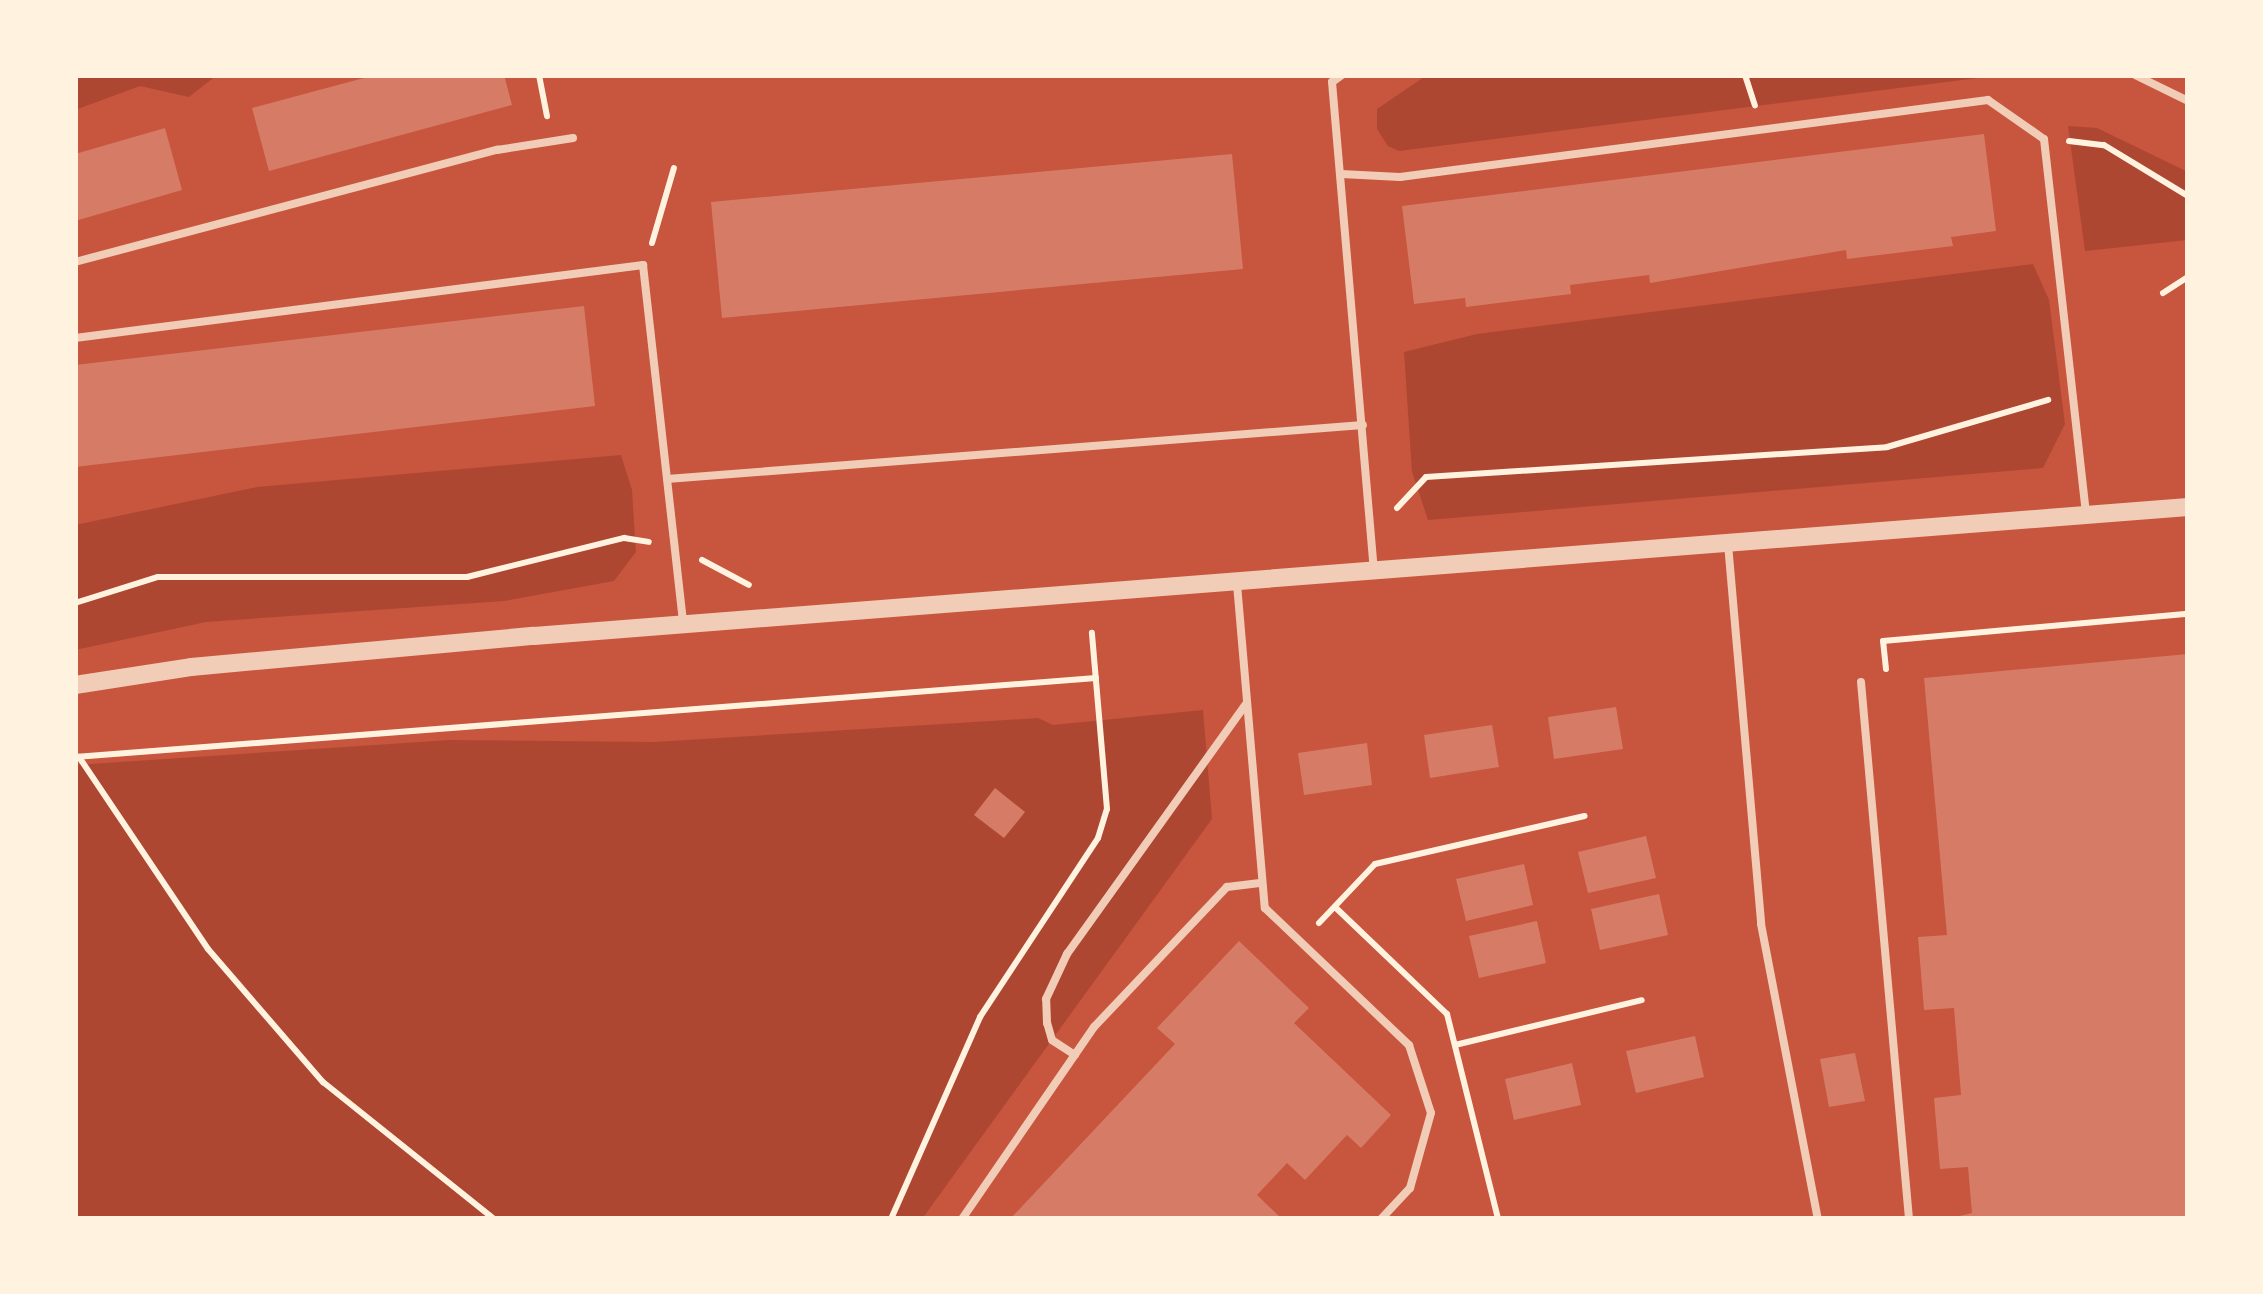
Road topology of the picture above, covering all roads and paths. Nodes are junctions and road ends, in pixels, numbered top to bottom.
1 (539, 75) edge
2 (1342, 75) edge
3 (1745, 75) edge
4 (2135, 75) edge
5 (1750, 88) dead end
6 (2188, 101) edge
7 (573, 138) dead end
8 (2044, 138) junction
9 (555, 141) junction
10 (674, 168) dead end
11 (1342, 174) junction
12 (2188, 196) edge
13 (656, 234) dead end
14 (75, 262) edge
15 (2188, 277) edge
16 (2163, 293) dead end
17 (75, 338) edge
18 (2074, 393) junction
19 (1363, 425) junction
20 (667, 479) junction
21 (2188, 507) edge
22 (2086, 516) junction
23 (1372, 536) junction
24 (1728, 544) junction
25 (674, 546) junction
26 (1375, 573) junction
27 (1237, 584) junction
28 (750, 585) dead end
29 (75, 604) edge
30 (2188, 614) edge
31 (684, 628) junction
32 (1092, 633) dead end
33 (1096, 678) junction
34 (1887, 681) dead end
35 (1861, 682) dead end
36 (75, 686) edge
37 (1247, 704) junction
38 (77, 757) edge
39 (1585, 816) dead end
40 (1262, 883) junction
41 (1301, 942) junction
42 (1642, 1000) dead end
43 (1455, 1045) dead end
44 (1075, 1055) junction
45 (494, 1219) edge
46 (890, 1219) edge
47 (962, 1219) edge
48 (1380, 1219) edge
49 (1818, 1219) edge
50 (1910, 1219) edge

1 - 9 path
2 - 11 lane
3 - 5 path
4 - 6 lane
7 - 9 lane
8 - 11 lane
8 - 12 path
8 - 18 lane
9 - 14 lane
10 - 13 path
11 - 19 lane
15 - 16 path
17 - 20 lane
18 - 22 lane
18 - 23 path
19 - 20 lane
19 - 23 lane
20 - 25 lane
21 - 22 street
22 - 24 street
23 - 26 lane
24 - 26 street
24 - 49 lane
25 - 28 path
25 - 29 path
25 - 31 lane
26 - 27 street
27 - 31 street
27 - 37 lane
30 - 34 path
31 - 36 street
32 - 33 path
33 - 38 path
33 - 46 path
35 - 50 lane
37 - 40 lane
37 - 44 lane
38 - 45 path
39 - 41 path
40 - 41 lane
40 - 44 lane
41 - 48 lane
42 - 43 path
44 - 47 lane

